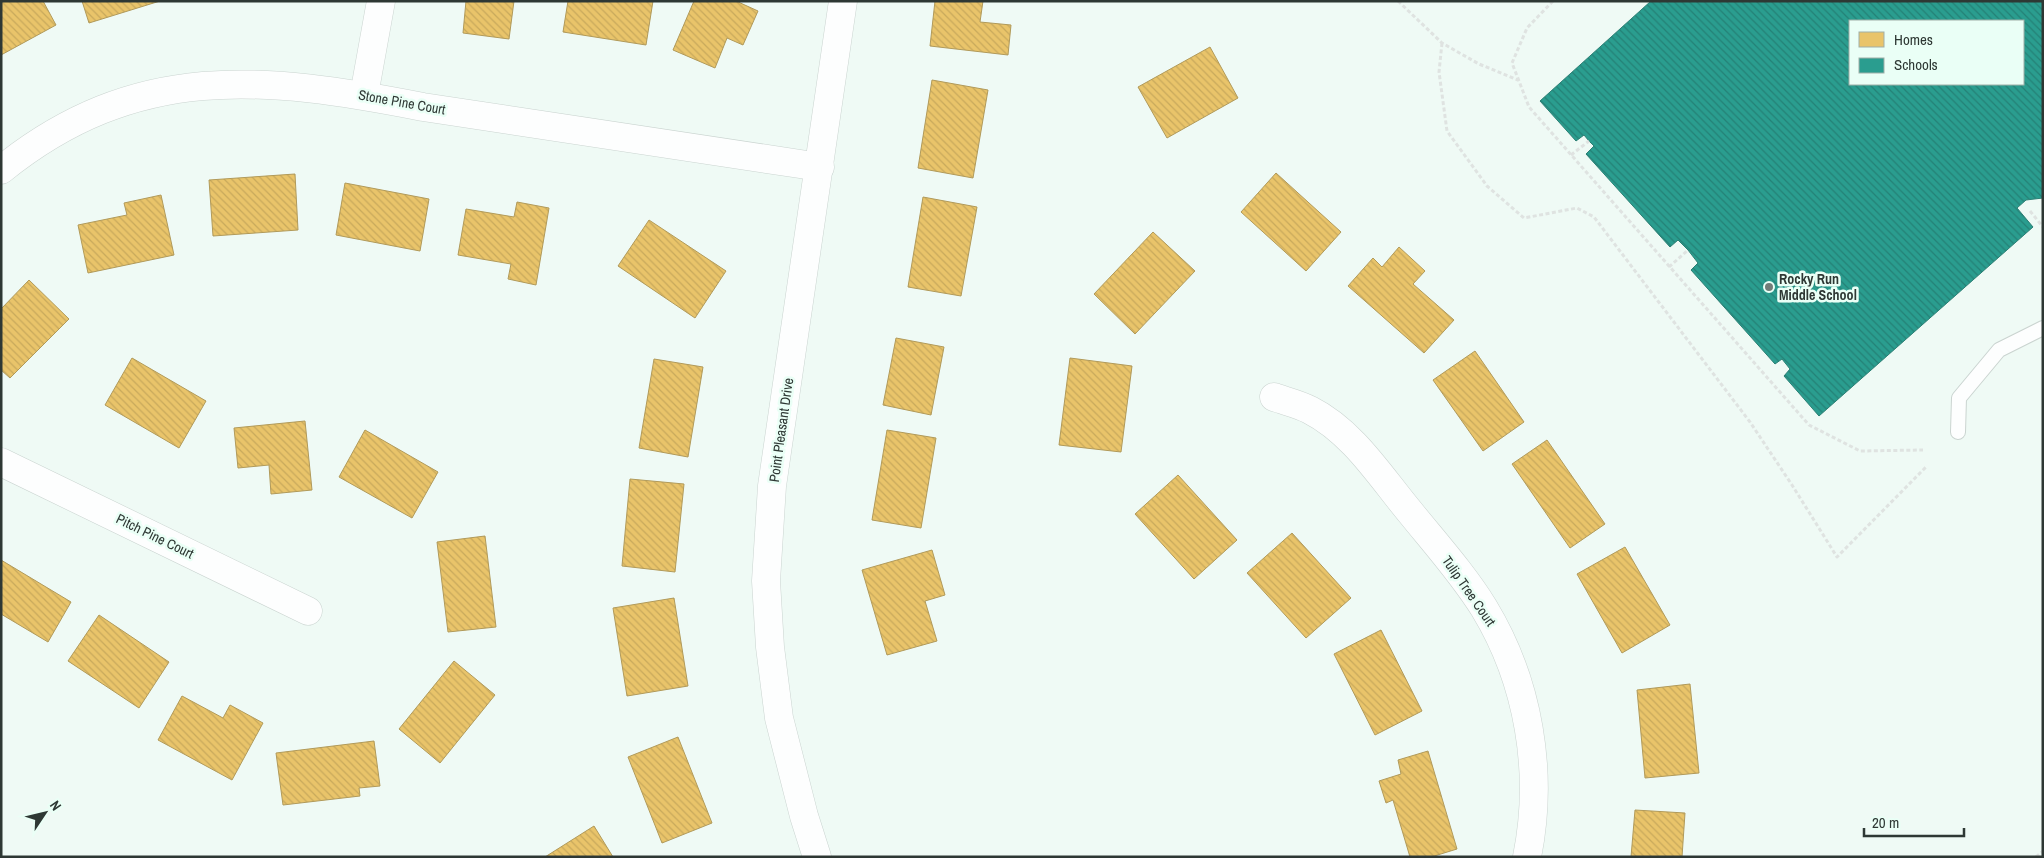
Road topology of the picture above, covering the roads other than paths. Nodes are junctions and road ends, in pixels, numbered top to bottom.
1 (381, 1) edge
2 (843, 1) edge
3 (364, 95) junction
4 (820, 167) junction
5 (1, 170) edge
6 (2043, 328) edge
7 (1274, 397) dead end
8 (1958, 432) dead end
9 (1, 462) edge
10 (308, 611) dead end
11 (817, 857) edge
12 (1527, 857) edge

1 - 3 street
2 - 4 street, Point Pleasant Drive
3 - 4 street, Stone Pine Court
3 - 5 street, Stone Pine Court
4 - 11 street, Point Pleasant Drive
6 - 8 lane
7 - 12 street, Tulip Tree Court
9 - 10 street, Pitch Pine Court

